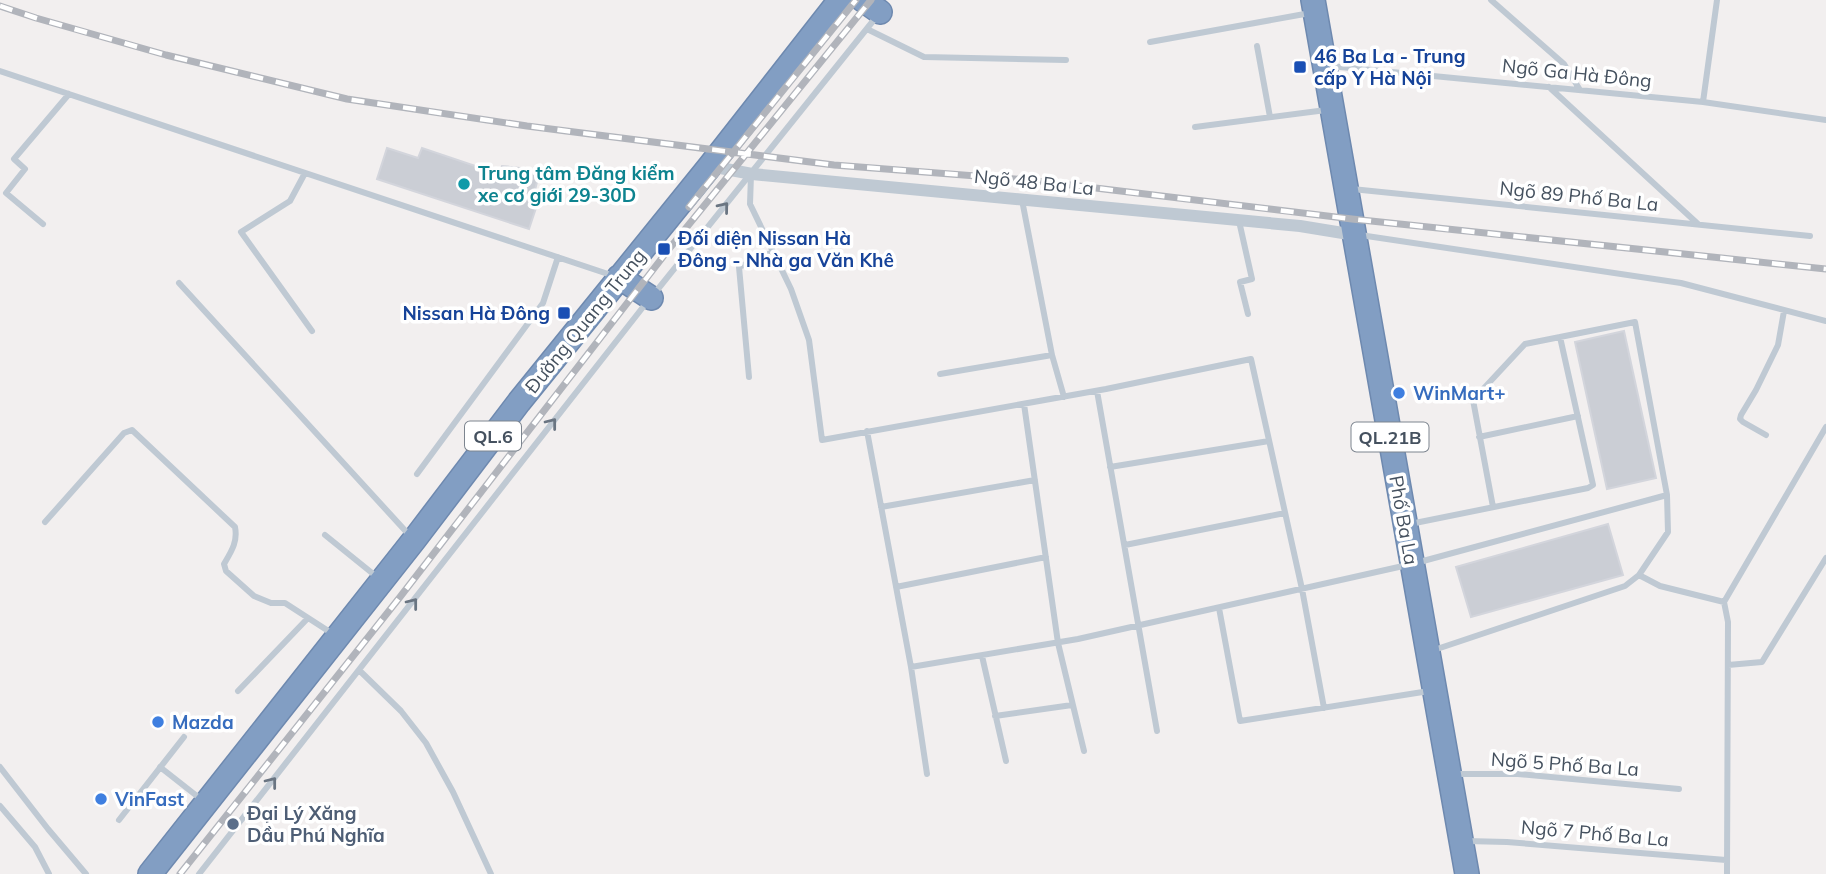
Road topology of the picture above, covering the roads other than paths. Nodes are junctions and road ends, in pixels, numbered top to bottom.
1 (840, 0) edge
2 (1491, 0) edge
3 (1717, 0) edge
4 (1314, 6) edge
5 (874, 12) edge
6 (1150, 42) dead end
7 (1257, 46) dead end
8 (1066, 60) dead end
9 (1324, 65) junction
10 (0, 71) edge
11 (1548, 86) junction
12 (1580, 90) junction
13 (69, 94) junction
14 (1703, 102) junction
15 (1332, 109) junction
16 (1270, 117) junction
17 (1826, 120) edge
18 (1195, 127) dead end
19 (710, 166) junction
20 (305, 173) junction
21 (752, 173) junction
22 (1346, 188) junction
23 (1022, 200) junction
24 (1239, 221) junction
25 (43, 224) dead end
26 (1698, 225) junction
27 (1355, 235) junction
28 (1810, 236) dead end
29 (773, 253) junction
30 (558, 257) junction
31 (620, 277) junction
32 (178, 283) dead end
33 (651, 298) junction
34 (1784, 310) junction
35 (1248, 314) dead end
36 (1826, 321) edge
37 (312, 331) dead end
38 (1560, 337) junction
39 (1052, 355) junction
40 (940, 374) dead end
41 (749, 377) dead end
42 (1097, 391) junction
43 (1064, 397) junction
44 (1024, 404) junction
45 (1578, 416) junction
46 (1826, 427) edge
47 (867, 431) junction
48 (1766, 435) dead end
49 (1479, 437) junction
50 (1269, 441) junction
51 (1110, 467) junction
52 (417, 474) dead end
53 (1035, 480) junction
54 (1667, 495) junction
55 (881, 507) junction
56 (1493, 507) junction
57 (1285, 513) junction
58 (45, 522) dead end
59 (1405, 525) junction
60 (325, 535) dead end
61 (414, 540) junction
62 (1125, 545) junction
63 (1046, 557) junction
64 (1826, 558) edge
65 (1412, 564) junction
66 (1639, 575) junction
67 (382, 580) junction
68 (896, 587) junction
69 (1302, 589) junction
70 (1724, 602) junction
71 (1220, 608) junction
72 (308, 618) junction
73 (1138, 626) junction
74 (337, 636) junction
75 (1058, 643) junction
76 (1427, 652) junction
77 (982, 656) junction
78 (1728, 665) junction
79 (911, 667) junction
80 (360, 671) junction
81 (1434, 690) junction
82 (238, 691) dead end
83 (1072, 705) junction
84 (1324, 708) junction
85 (995, 716) junction
86 (1157, 731) dead end
87 (184, 737) dead end
88 (1084, 751) dead end
89 (1006, 761) dead end
90 (0, 767) edge
91 (160, 767) junction
92 (927, 774) dead end
93 (1449, 774) junction
94 (1679, 789) dead end
95 (206, 803) junction
96 (0, 806) edge
97 (119, 820) dead end
98 (1461, 841) junction
99 (1727, 860) junction
100 (203, 873) edge
101 (49, 874) edge
102 (86, 874) edge
103 (150, 874) edge
104 (491, 874) edge
105 (1467, 874) edge
106 (1727, 874) edge

1 - 19 highway, Đường Quang Trung / QL.6
2 - 12 lane
3 - 14 lane
4 - 6 lane
4 - 9 highway, Phố Ba La / QL.21B
5 - 8 lane
5 - 21 lane
7 - 16 lane
9 - 11 lane, Ngõ Ga Hà Đông
9 - 15 highway, Phố Ba La / QL.21B
10 - 13 lane
11 - 12 lane, Ngõ Ga Hà Đông
11 - 26 lane
12 - 14 lane, Ngõ Ga Hà Đông
13 - 20 lane
13 - 25 lane
14 - 17 lane, Ngõ Ga Hà Đông
15 - 16 lane
15 - 22 highway, Phố Ba La / QL.21B
16 - 18 lane
19 - 21 street, Ngõ 48 Ba La
19 - 31 highway, Đường Quang Trung / QL.6
20 - 30 lane
20 - 37 lane
21 - 23 street, Ngõ 48 Ba La
21 - 29 lane
33 -> 21 lane
22 - 26 lane, Ngõ 89 Phố Ba La
22 - 27 highway, Phố Ba La / QL.21B
23 - 24 street, Ngõ 48 Ba La
23 - 39 lane
24 - 27 street, Ngõ 48 Ba La
24 - 35 lane
26 - 28 lane, Ngõ 89 Phố Ba La
27 - 34 lane
27 - 59 highway, Phố Ba La / QL.21B
29 - 41 lane
29 - 47 lane
30 - 31 lane
30 - 52 lane
31 - 33 highway
31 - 61 highway, Đường Quang Trung / QL.6
32 - 61 lane
80 -> 33 lane
34 - 36 lane
34 - 48 lane
38 - 45 lane
38 - 49 lane
38 - 54 lane
39 - 40 lane
39 - 43 lane
42 - 43 lane
42 - 50 lane
42 - 51 lane
43 - 44 lane
44 - 47 lane
44 - 53 lane
45 - 49 lane
45 - 56 lane
46 - 70 lane
47 - 55 lane
49 - 56 lane
50 - 51 lane
50 - 57 lane
51 - 62 lane
53 - 55 lane
53 - 63 lane
54 - 65 lane
54 - 66 lane
55 - 68 lane
56 - 59 lane
57 - 62 lane
57 - 69 lane
58 - 72 lane
59 - 65 highway, Phố Ba La / QL.21B
60 - 67 lane
61 - 67 highway, Đường Quang Trung / QL.6
62 - 73 lane
63 - 68 lane
63 - 75 lane
64 - 78 lane
65 - 69 lane
65 - 76 highway, Phố Ba La / QL.21B
66 - 70 lane
66 - 76 lane
67 - 74 highway, Đường Quang Trung / QL.6
68 - 79 lane
69 - 71 lane
69 - 84 lane
70 - 78 lane
71 - 73 lane
71 - 84 lane
72 - 74 lane
72 - 82 lane
73 - 75 lane
73 - 86 lane
74 - 95 highway, Đường Quang Trung / QL.6
75 - 77 lane
75 - 83 lane
76 - 81 highway, Phố Ba La / QL.21B
77 - 79 lane
77 - 85 lane
78 - 99 lane
79 - 92 lane
100 -> 80 lane
80 - 104 lane
81 - 84 lane
81 - 93 highway, Phố Ba La / QL.21B
83 - 85 lane
83 - 88 lane
85 - 89 lane
87 - 91 lane
90 - 102 lane
91 - 95 lane
91 - 97 lane
93 - 94 lane, Ngõ 5 Phố Ba La
93 - 98 highway, Phố Ba La / QL.21B
95 - 103 highway, Đường Quang Trung / QL.6
96 - 101 lane
98 - 99 lane, Ngõ 7 Phố Ba La
98 - 105 highway, Phố Ba La / QL.21B
99 - 106 lane

